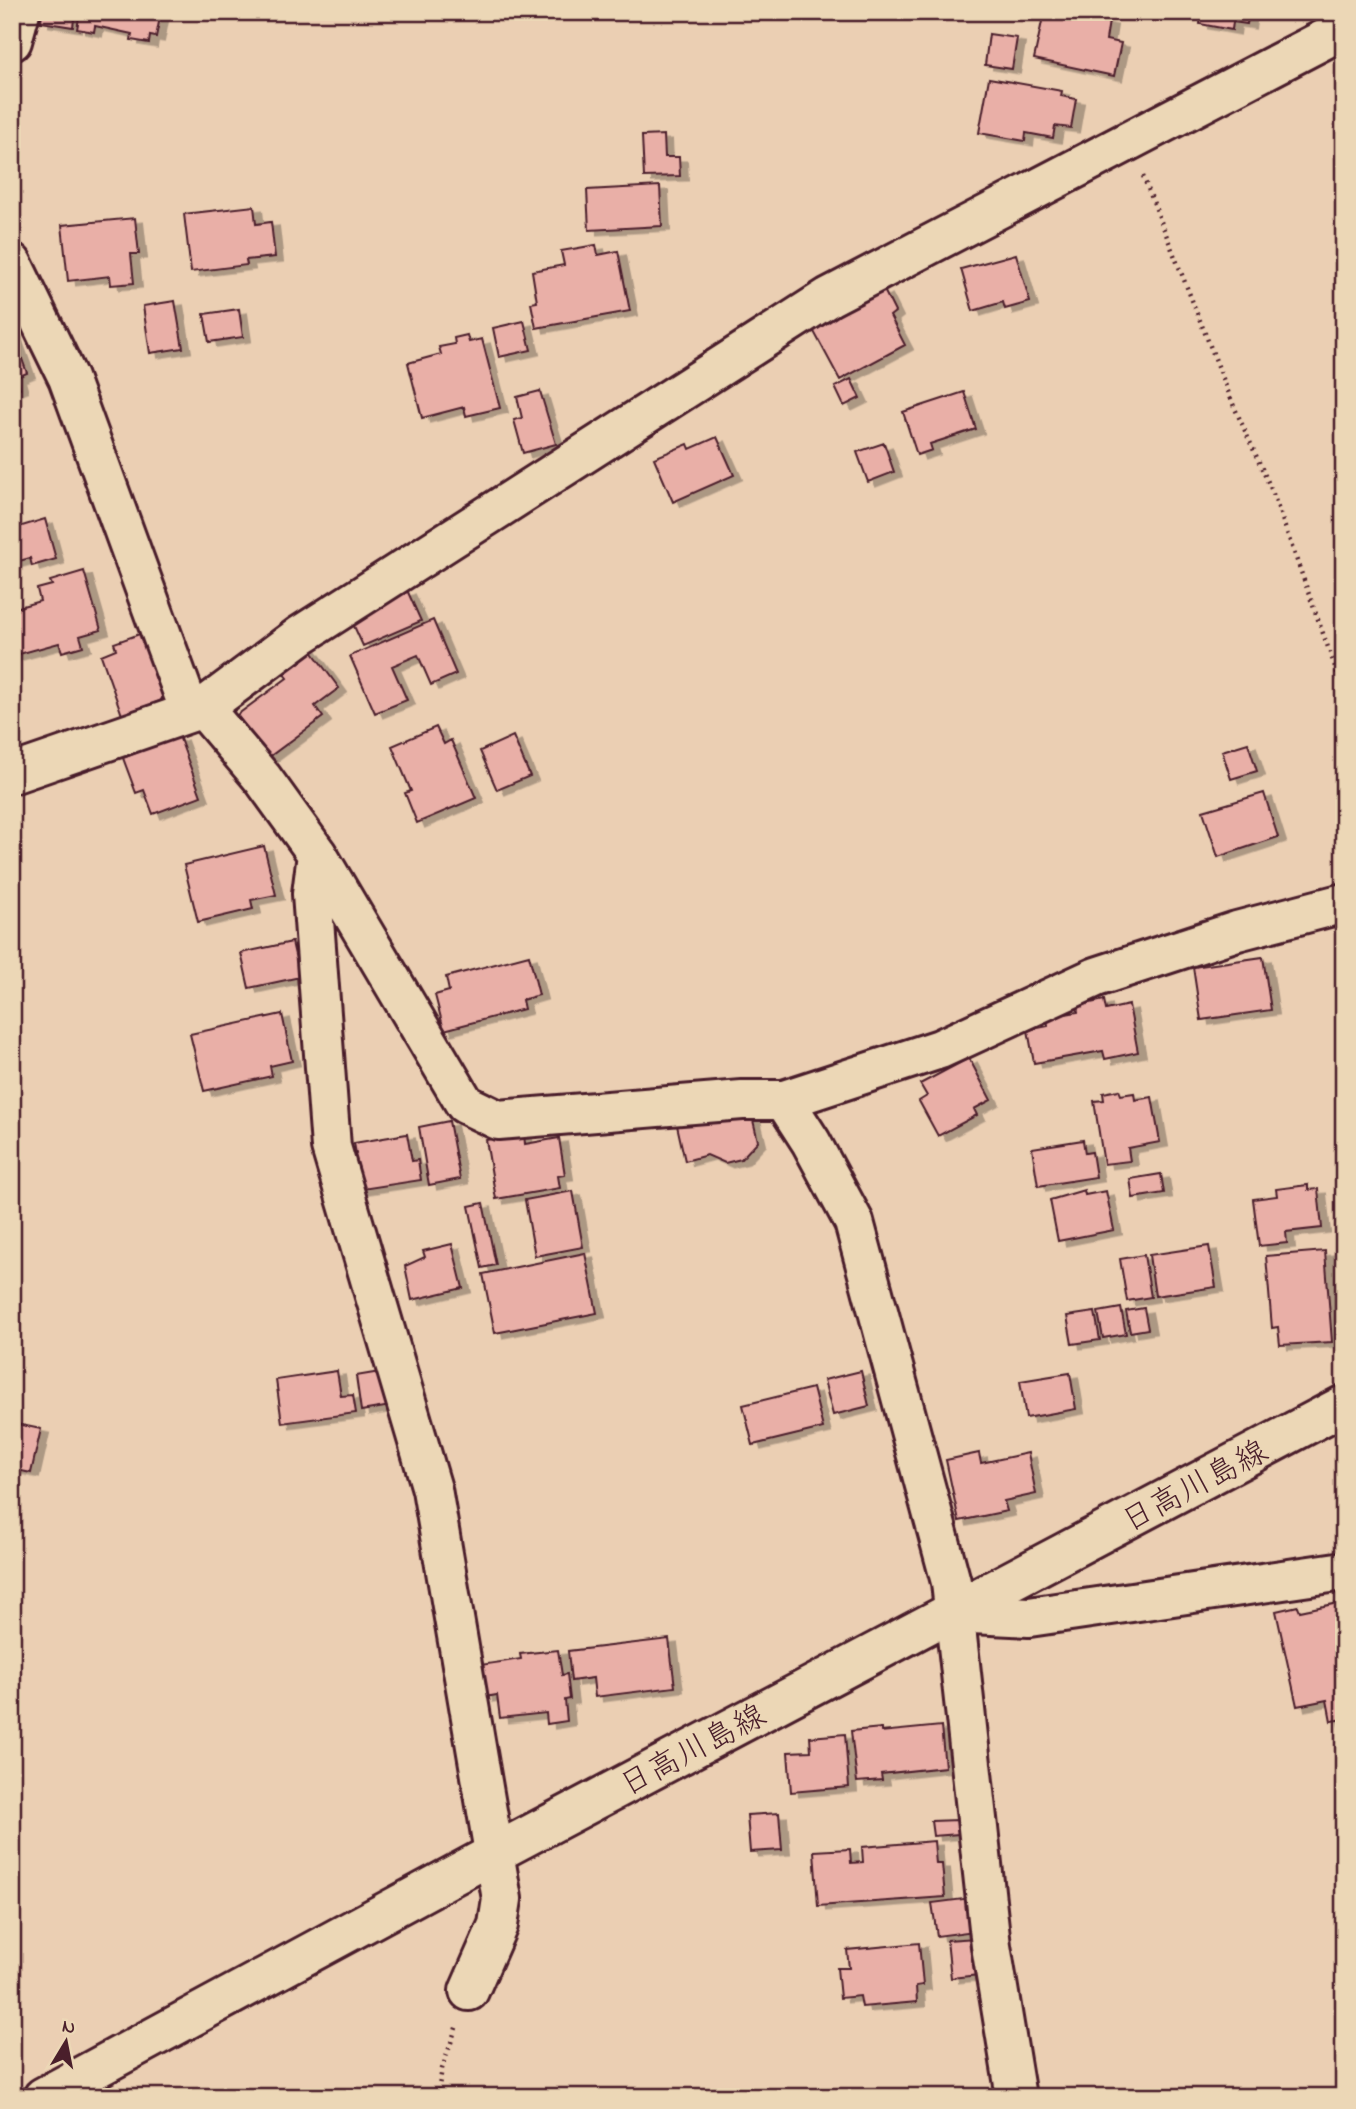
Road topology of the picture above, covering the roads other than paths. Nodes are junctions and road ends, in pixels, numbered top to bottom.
1 (19, 12) edge
2 (1344, 29) edge
3 (12, 41) edge
4 (12, 263) edge
5 (196, 710) junction
6 (12, 774) edge
7 (317, 854) junction
8 (1344, 903) edge
9 (784, 1100) junction
10 (1344, 1405) edge
11 (1344, 1571) edge
12 (952, 1614) junction
13 (495, 1853) junction
14 (469, 1991) road end
15 (43, 2097) edge
16 (1016, 2097) edge

1 - 3 street
2 - 5 street
4 - 5 street
5 - 6 street
5 - 7 street
7 - 9 street
7 - 13 street
8 - 9 street
9 - 12 street
10 - 12 street, 日高川島線
11 - 12 street
12 - 13 street, 日高川島線
12 - 16 street
13 - 14 street
13 - 15 street, 日高川島線

